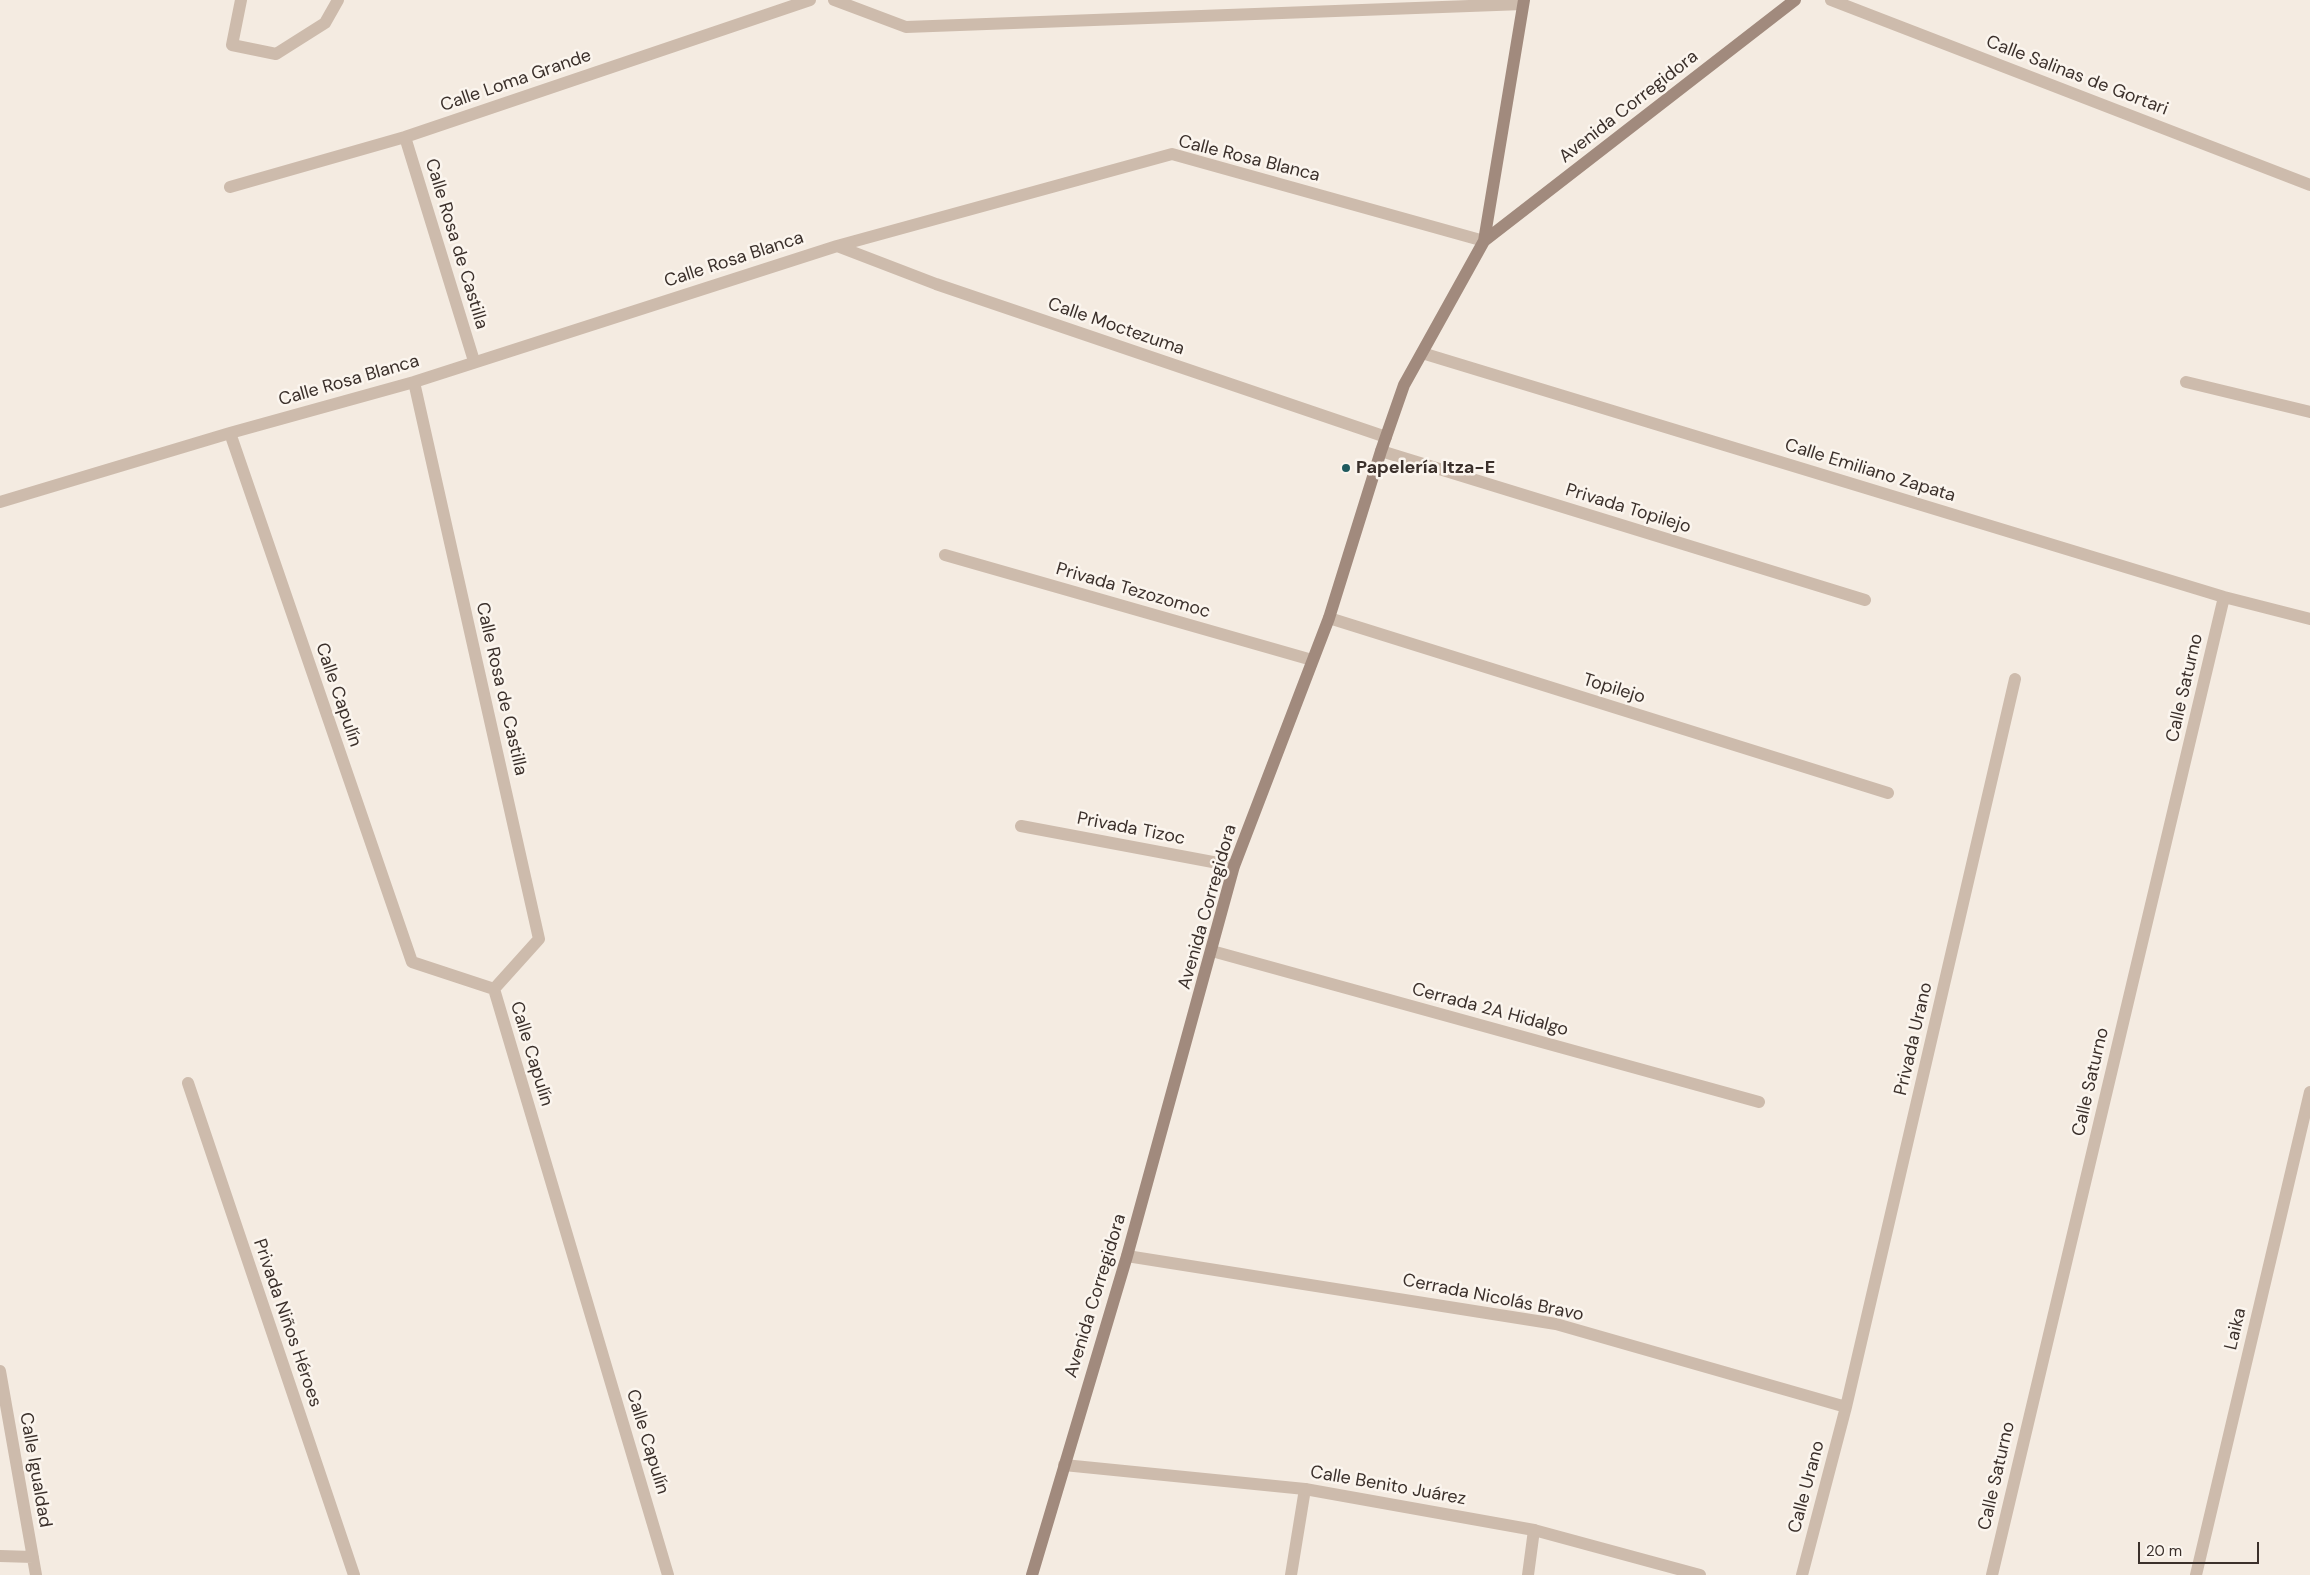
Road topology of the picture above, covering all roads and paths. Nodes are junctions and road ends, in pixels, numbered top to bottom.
1 (241, 0) edge
2 (338, 0) edge
3 (810, 0) edge
4 (834, 0) edge
5 (1795, 0) edge
6 (1831, 0) edge
7 (1523, 2) edge
8 (405, 137) junction
9 (2310, 185) edge
10 (230, 187) dead end
11 (1484, 241) junction
12 (837, 246) junction
13 (1422, 353) junction
14 (474, 361) junction
15 (414, 382) junction
16 (2186, 382) dead end
17 (2310, 412) edge
18 (230, 433) junction
19 (1386, 437) junction
20 (1381, 451) junction
21 (0, 502) edge
22 (946, 555) dead end
23 (2224, 597) junction
24 (1865, 600) dead end
25 (1328, 618) junction
26 (2310, 619) edge
27 (1312, 660) junction
28 (2016, 679) dead end
29 (1888, 793) dead end
30 (1021, 826) dead end
31 (1234, 866) junction
32 (1212, 951) junction
33 (494, 989) junction
34 (188, 1083) dead end
35 (2310, 1092) edge
36 (1759, 1102) dead end
37 (1127, 1256) junction
38 (0, 1371) edge
39 (1846, 1407) junction
40 (1064, 1465) junction
41 (1305, 1489) junction
42 (1534, 1530) junction
43 (0, 1556) edge
44 (33, 1557) junction
45 (36, 1575) edge
46 (354, 1575) edge
47 (668, 1575) edge
48 (1032, 1575) edge
49 (1292, 1575) edge
50 (1528, 1575) edge
51 (1700, 1575) edge
52 (1802, 1575) edge
53 (1992, 1575) edge
54 (2196, 1575) edge

1 - 2 street
3 - 8 street, Calle Loma Grande
4 - 7 street
5 - 11 main road, Avenida Corregidora
6 - 9 street, Calle Salinas de Gortari
7 - 11 main road, Avenida Corregidora
8 - 10 street, Calle Loma Grande
8 - 14 street, Calle Rosa de Castilla
11 - 12 street, Calle Rosa Blanca
11 - 13 main road, Avenida Corregidora
12 - 14 street, Calle Rosa Blanca
12 - 19 street, Calle Moctezuma
13 - 19 main road, Avenida Corregidora
13 - 23 street, Calle Emiliano Zapata
14 - 15 street, Calle Rosa Blanca
15 - 18 street, Calle Rosa Blanca
15 - 33 street, Calle Rosa de Castilla
16 - 17 street
18 - 21 street, Calle Rosa Blanca
18 - 33 street, Calle Capulín
19 - 20 main road, Avenida Corregidora
20 - 24 street, Privada Topilejo
20 - 25 main road, Avenida Corregidora
22 - 27 street, Privada Tezozomoc
23 - 26 street, Calle Emiliano Zapata
23 - 53 street, Calle Saturno
25 - 27 main road, Avenida Corregidora
25 - 29 street, Topilejo
27 - 31 main road, Avenida Corregidora
28 - 39 street, Privada Urano
30 - 31 street, Privada Tizoc
31 - 32 main road, Avenida Corregidora
32 - 36 street, Cerrada 2A Hidalgo
32 - 37 main road, Avenida Corregidora
33 - 47 street, Calle Capulín
34 - 46 street, Privada Niños Héroes
35 - 54 street, Laika
37 - 39 street, Cerrada Nicolás Bravo
37 - 40 main road, Avenida Corregidora
38 - 44 street, Calle Igualdad
39 - 52 street, Calle Urano
40 - 41 street, Calle Benito Juárez
40 - 48 main road, Avenida Corregidora
41 - 42 street, Calle Benito Juárez
41 - 49 street
42 - 50 street
42 - 51 street, Calle Benito Juárez
43 - 44 street
44 - 45 street, Calle Igualdad

